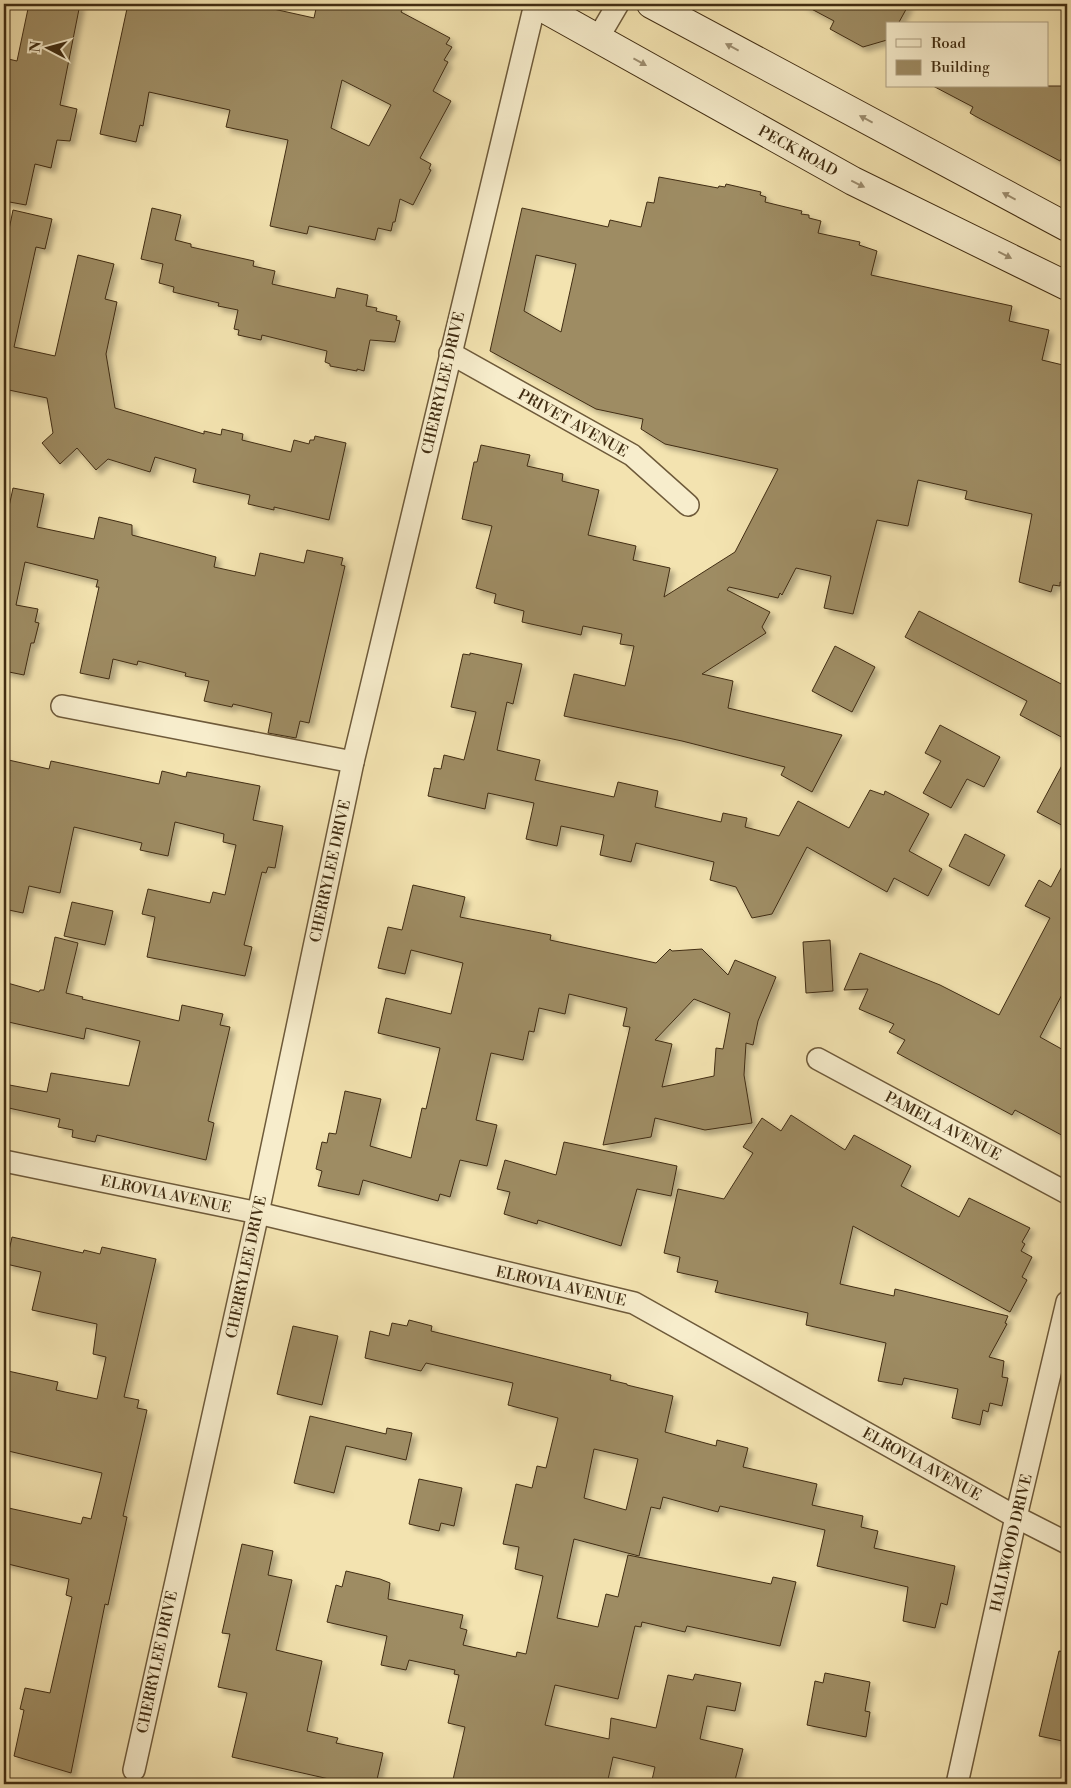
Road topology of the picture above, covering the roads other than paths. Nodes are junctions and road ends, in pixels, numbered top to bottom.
1 (535, 4) edge
2 (618, 4) edge
3 (651, 4) edge
4 (598, 38) junction
5 (1067, 227) edge
6 (1067, 286) edge
7 (450, 353) junction
8 (688, 505) dead end
9 (62, 706) dead end
10 (353, 762) junction
11 (818, 1059) dead end
12 (4, 1161) edge
13 (1067, 1193) edge
14 (258, 1213) junction
15 (1067, 1302) edge
16 (1016, 1517) junction
17 (1067, 1543) edge
18 (134, 1770) dead end
19 (957, 1784) edge

1 - 4 main road, PECK ROAD
1 - 7 street, CHERRYLEE DRIVE
2 - 4 street
5 -> 3 main road
4 -> 6 main road, PECK ROAD
7 - 8 street, PRIVET AVENUE
7 - 10 street, CHERRYLEE DRIVE
9 - 10 street
10 - 14 street, CHERRYLEE DRIVE
11 - 13 street, PAMELA AVENUE
12 - 14 street, ELROVIA AVENUE
14 - 16 street, ELROVIA AVENUE
14 - 18 street, CHERRYLEE DRIVE
15 - 16 street, HALLWOOD DRIVE
16 - 17 street, ELROVIA AVENUE
16 - 19 street, HALLWOOD DRIVE

